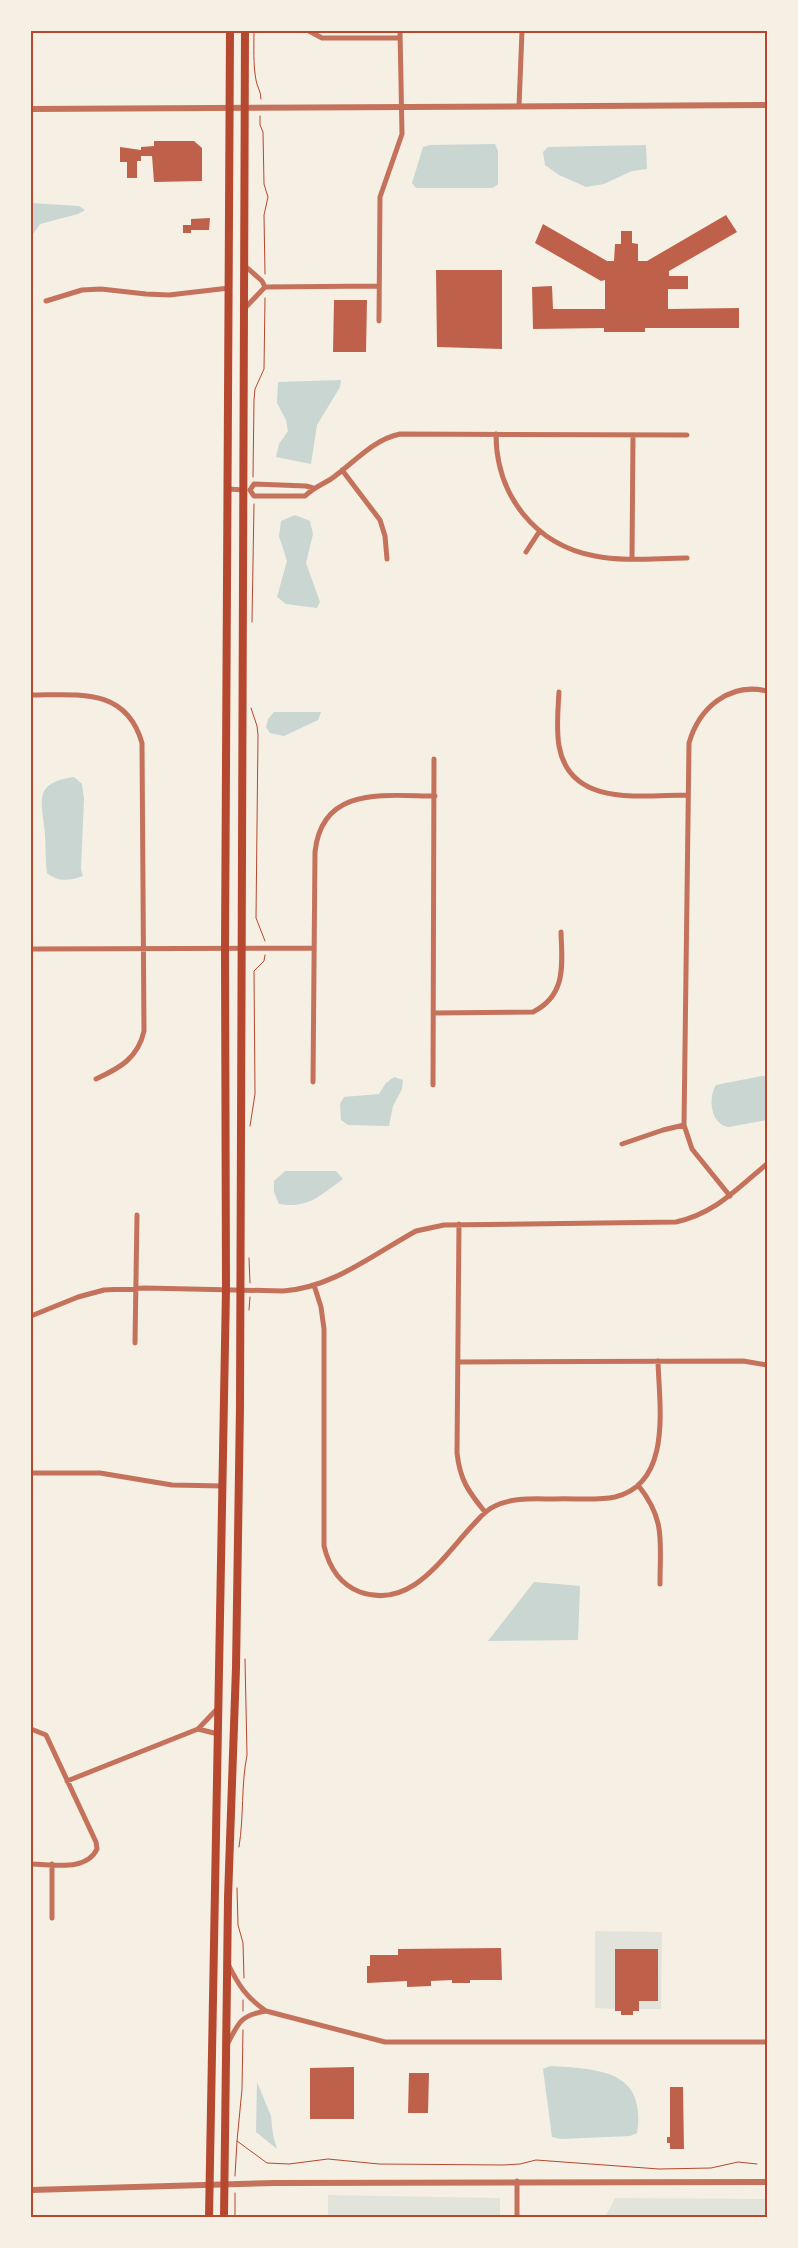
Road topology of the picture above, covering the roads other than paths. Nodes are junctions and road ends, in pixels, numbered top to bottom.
1 (230, 31) edge
2 (245, 31) edge
3 (309, 31) edge
4 (400, 31) edge
5 (522, 31) edge
6 (400, 38) junction
7 (767, 105) edge
8 (400, 106) junction
9 (519, 106) junction
10 (229, 107) junction
11 (245, 107) junction
12 (31, 108) edge
13 (245, 266) junction
14 (380, 286) junction
15 (265, 287) junction
16 (229, 288) junction
17 (46, 301) dead end
18 (245, 308) junction
19 (380, 321) dead end
20 (496, 434) junction
21 (687, 435) dead end
22 (633, 436) junction
23 (342, 470) junction
24 (313, 488) junction
25 (228, 489) junction
26 (247, 490) junction
27 (539, 532) junction
28 (526, 552) dead end
29 (632, 558) junction
30 (687, 558) dead end
31 (387, 559) dead end
32 (765, 691) edge
33 (559, 692) dead end
34 (31, 695) edge
35 (434, 760) dead end
36 (688, 795) junction
37 (434, 796) junction
38 (561, 932) dead end
39 (144, 948) junction
40 (314, 948) junction
41 (31, 949) edge
42 (233, 949) junction
43 (434, 1013) junction
44 (96, 1079) dead end
45 (313, 1082) dead end
46 (433, 1085) dead end
47 (684, 1125) junction
48 (622, 1144) dead end
49 (767, 1164) edge
50 (730, 1196) junction
51 (137, 1215) dead end
52 (459, 1224) junction
53 (314, 1285) junction
54 (136, 1288) junction
55 (233, 1289) junction
56 (31, 1316) edge
57 (136, 1343) dead end
58 (658, 1361) junction
59 (458, 1362) junction
60 (767, 1365) edge
61 (31, 1473) edge
62 (638, 1485) junction
63 (223, 1486) junction
64 (485, 1512) junction
65 (660, 1584) dead end
66 (219, 1708) junction
67 (31, 1729) edge
68 (198, 1729) junction
69 (218, 1734) junction
70 (67, 1781) junction
71 (31, 1864) edge
72 (52, 1864) junction
73 (52, 1918) dead end
74 (228, 1964) junction
75 (266, 2011) junction
76 (767, 2042) edge
77 (228, 2043) junction
78 (517, 2181) junction
79 (767, 2182) edge
80 (216, 2185) junction
81 (31, 2190) edge
82 (209, 2217) edge
83 (224, 2217) edge
84 (517, 2217) edge

1 - 10 main road
2 - 11 main road
3 - 6 street
4 - 6 street
5 - 9 street
6 - 8 street
7 - 9 street
8 - 9 street
8 - 11 street
8 - 14 street
10 - 11 street
10 - 12 street
10 - 16 main road
11 - 13 main road
13 - 15 street
13 - 18 main road
14 - 15 street
14 - 19 street
15 - 18 street
16 - 17 street
16 - 25 main road
18 - 26 main road
20 - 22 street
20 - 23 street
20 - 27 street
21 - 22 street
22 - 29 street
23 - 24 street
23 - 31 street
24 - 26 street
24 - 26 street
25 - 26 street
25 - 42 main road
26 - 42 main road
27 - 28 street
27 - 29 street
29 - 30 street
32 - 36 street
33 - 36 street
34 - 39 street
35 - 37 street
36 - 47 street
37 - 40 street
37 - 43 street
38 - 43 street
39 - 41 street
39 - 42 street
39 - 44 street
40 - 42 street
40 - 45 street
42 - 55 main road
42 - 55 main road
43 - 46 street
47 - 48 street
47 - 50 street
49 - 50 street
50 - 52 street
51 - 54 street
52 - 53 street
52 - 59 street
53 - 55 street
53 - 64 street
54 - 55 street
54 - 56 street
54 - 57 street
55 - 63 main road
55 - 74 main road
58 - 59 street
58 - 60 street
58 - 62 street
59 - 64 street
61 - 63 street
62 - 64 street
62 - 65 street
63 - 66 main road
66 - 68 street
66 - 69 main road
67 - 70 street
68 - 69 street
68 - 70 street
69 - 80 main road
70 - 72 street
71 - 72 street
72 - 73 street
74 - 75 street
74 - 77 main road
75 - 76 street
75 - 77 street
77 - 80 main road
78 - 79 street
78 - 80 street
78 - 84 street
80 - 81 street
80 - 82 main road
80 - 83 main road

